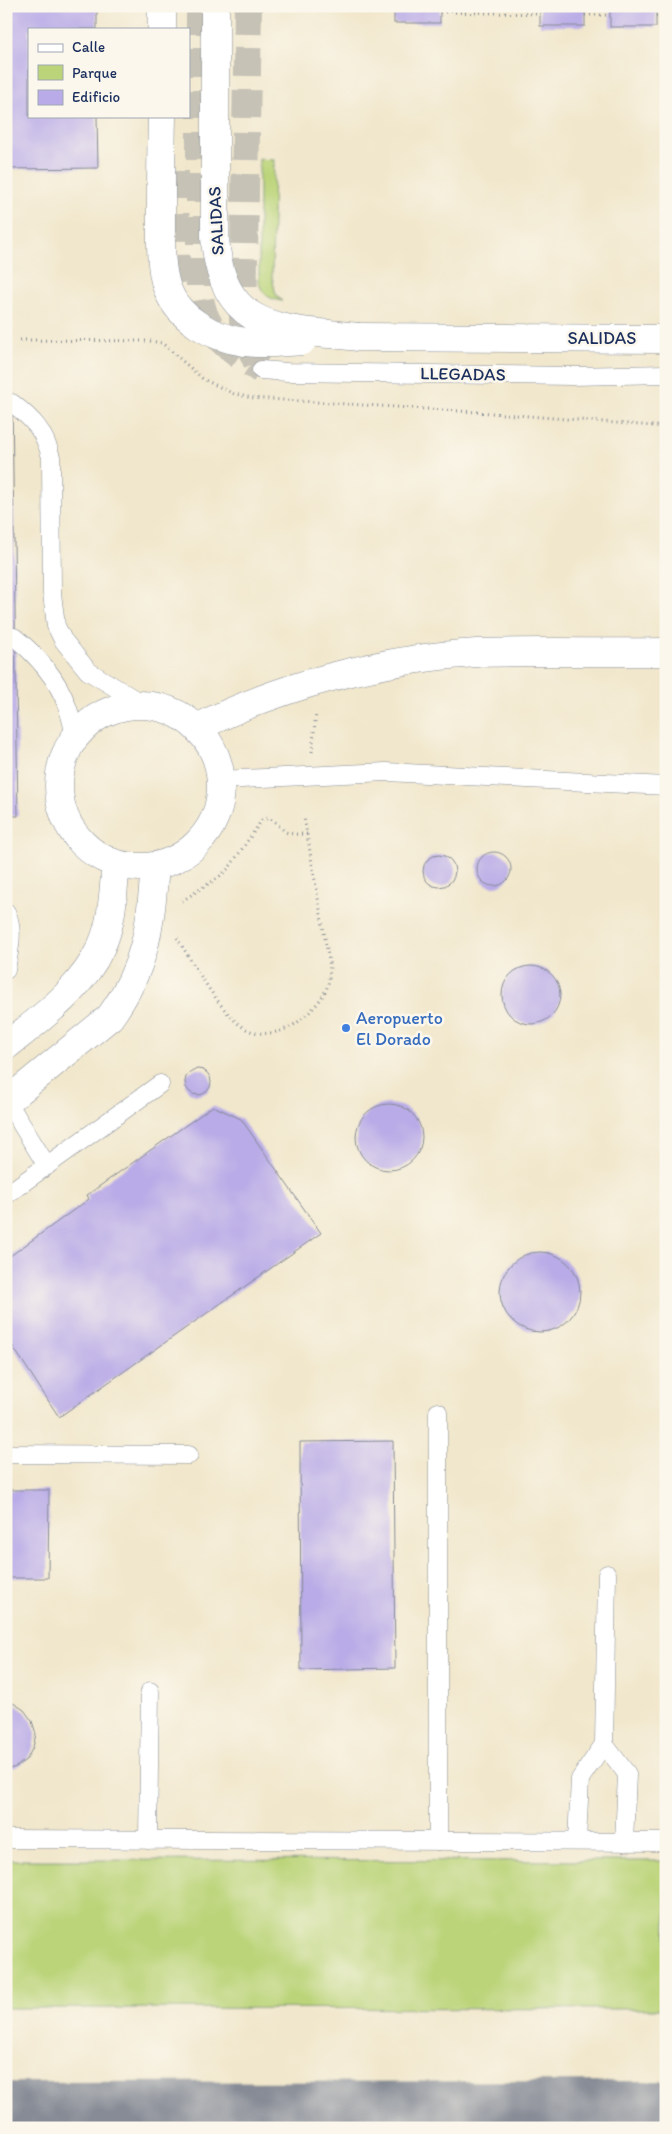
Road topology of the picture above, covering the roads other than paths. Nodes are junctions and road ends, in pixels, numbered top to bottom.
1 (162, 6) edge
2 (215, 6) edge
3 (162, 28) edge
4 (162, 118) edge
5 (358, 337) junction
6 (666, 338) edge
7 (261, 370) tunnel mouth
8 (666, 374) edge
9 (12, 403) dead end
10 (14, 637) dead end
11 (666, 652) edge
12 (144, 705) junction
13 (197, 728) junction
14 (75, 737) junction
15 (221, 780) junction
16 (666, 786) edge
17 (116, 864) junction
18 (155, 866) junction
19 (6, 912) edge
20 (6, 970) edge
21 (6, 1046) edge
22 (160, 1084) dead end
23 (7, 1102) edge
24 (47, 1166) junction
25 (6, 1195) edge
26 (438, 1412) dead end
27 (6, 1454) edge
28 (189, 1455) dead end
29 (607, 1574) dead end
30 (150, 1691) dead end
31 (604, 1744) junction
32 (6, 1839) edge
33 (148, 1840) junction
34 (438, 1841) junction
35 (577, 1841) junction
36 (624, 1842) junction
37 (666, 1842) edge

1 - 3 street
2 - 5 street, SALIDAS, bridge
4 - 5 street, SALIDAS, bridge
5 - 6 street, SALIDAS
7 - 8 lane, LLEGADAS
9 - 12 lane
10 - 14 lane
11 - 13 street
12 - 13 street
12 - 14 street
13 - 15 street
14 - 17 street
15 - 16 lane
15 - 18 street
17 - 18 street
17 - 21 street
18 - 23 street
19 - 20 lane
22 - 24 lane
23 - 24 lane
24 - 25 lane
26 - 34 lane
27 - 28 lane
29 - 31 lane
30 - 33 lane
31 - 35 lane
31 - 36 lane
32 - 33 lane
33 - 34 lane
34 - 35 lane
35 - 36 lane
36 - 37 lane

